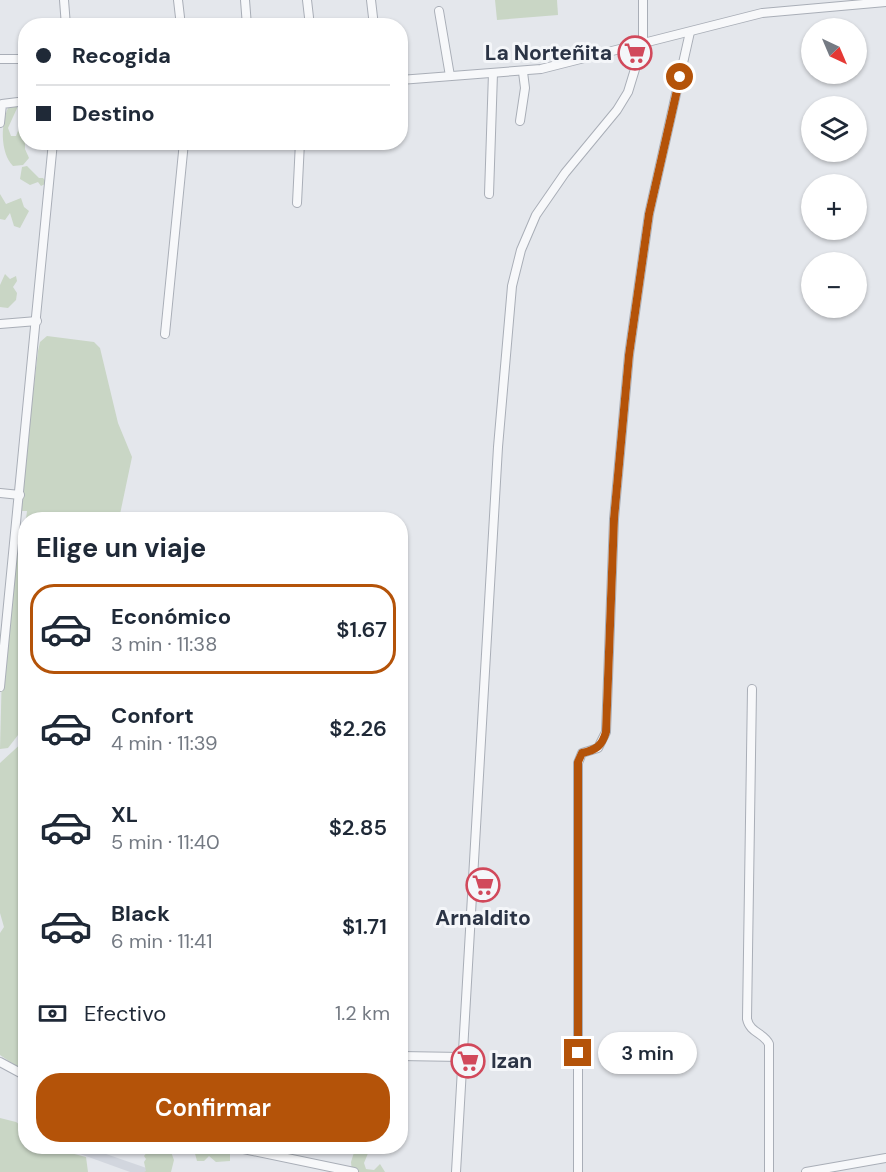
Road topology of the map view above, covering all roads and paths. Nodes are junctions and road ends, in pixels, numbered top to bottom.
1 (64, 0) edge
2 (178, 0) edge
3 (245, 0) edge
4 (307, 0) edge
5 (371, 0) edge
6 (643, 0) edge
7 (886, 2) edge
8 (439, 11) dead end
9 (65, 18) edge
10 (180, 18) edge
11 (246, 18) edge
12 (309, 18) edge
13 (373, 18) edge
14 (690, 32) junction
15 (643, 44) junction
16 (18, 58) edge
17 (0, 59) edge
18 (523, 72) junction
19 (493, 74) junction
20 (450, 76) junction
21 (408, 79) edge
22 (18, 101) edge
23 (520, 121) dead end
24 (0, 123) edge
25 (52, 150) edge
26 (183, 150) edge
27 (300, 150) edge
28 (489, 194) dead end
29 (297, 203) dead end
30 (37, 321) junction
31 (0, 324) edge
32 (165, 334) dead end
33 (0, 493) edge
34 (20, 495) junction
35 (18, 512) edge
36 (18, 514) edge
37 (0, 687) edge
38 (752, 689) dead end
39 (408, 1056) edge
40 (462, 1058) junction
41 (0, 1062) edge
42 (18, 1072) edge
43 (267, 1154) edge
44 (886, 1158) edge
45 (827, 1170) edge
46 (354, 1172) edge
47 (456, 1172) edge
48 (578, 1172) edge
49 (769, 1172) edge
50 (809, 1172) edge

1 - 9 street
2 - 10 street
3 - 11 street
4 - 12 street
5 - 13 street
6 - 15 street
7 - 14 street
8 - 20 street
14 - 15 street
14 - 48 street
15 - 18 street
15 - 40 street
16 - 17 street
18 - 19 street
18 - 23 street
19 - 20 street
19 - 28 street
20 - 21 street
22 - 24 street
25 - 30 street
26 - 32 street
27 - 29 street
30 - 31 street
30 - 34 street
33 - 34 street
34 - 35 street
36 - 37 street
38 - 49 street
39 - 40 street
40 - 47 street
41 - 42 street
43 - 46 street
44 - 45 street
45 - 50 street

